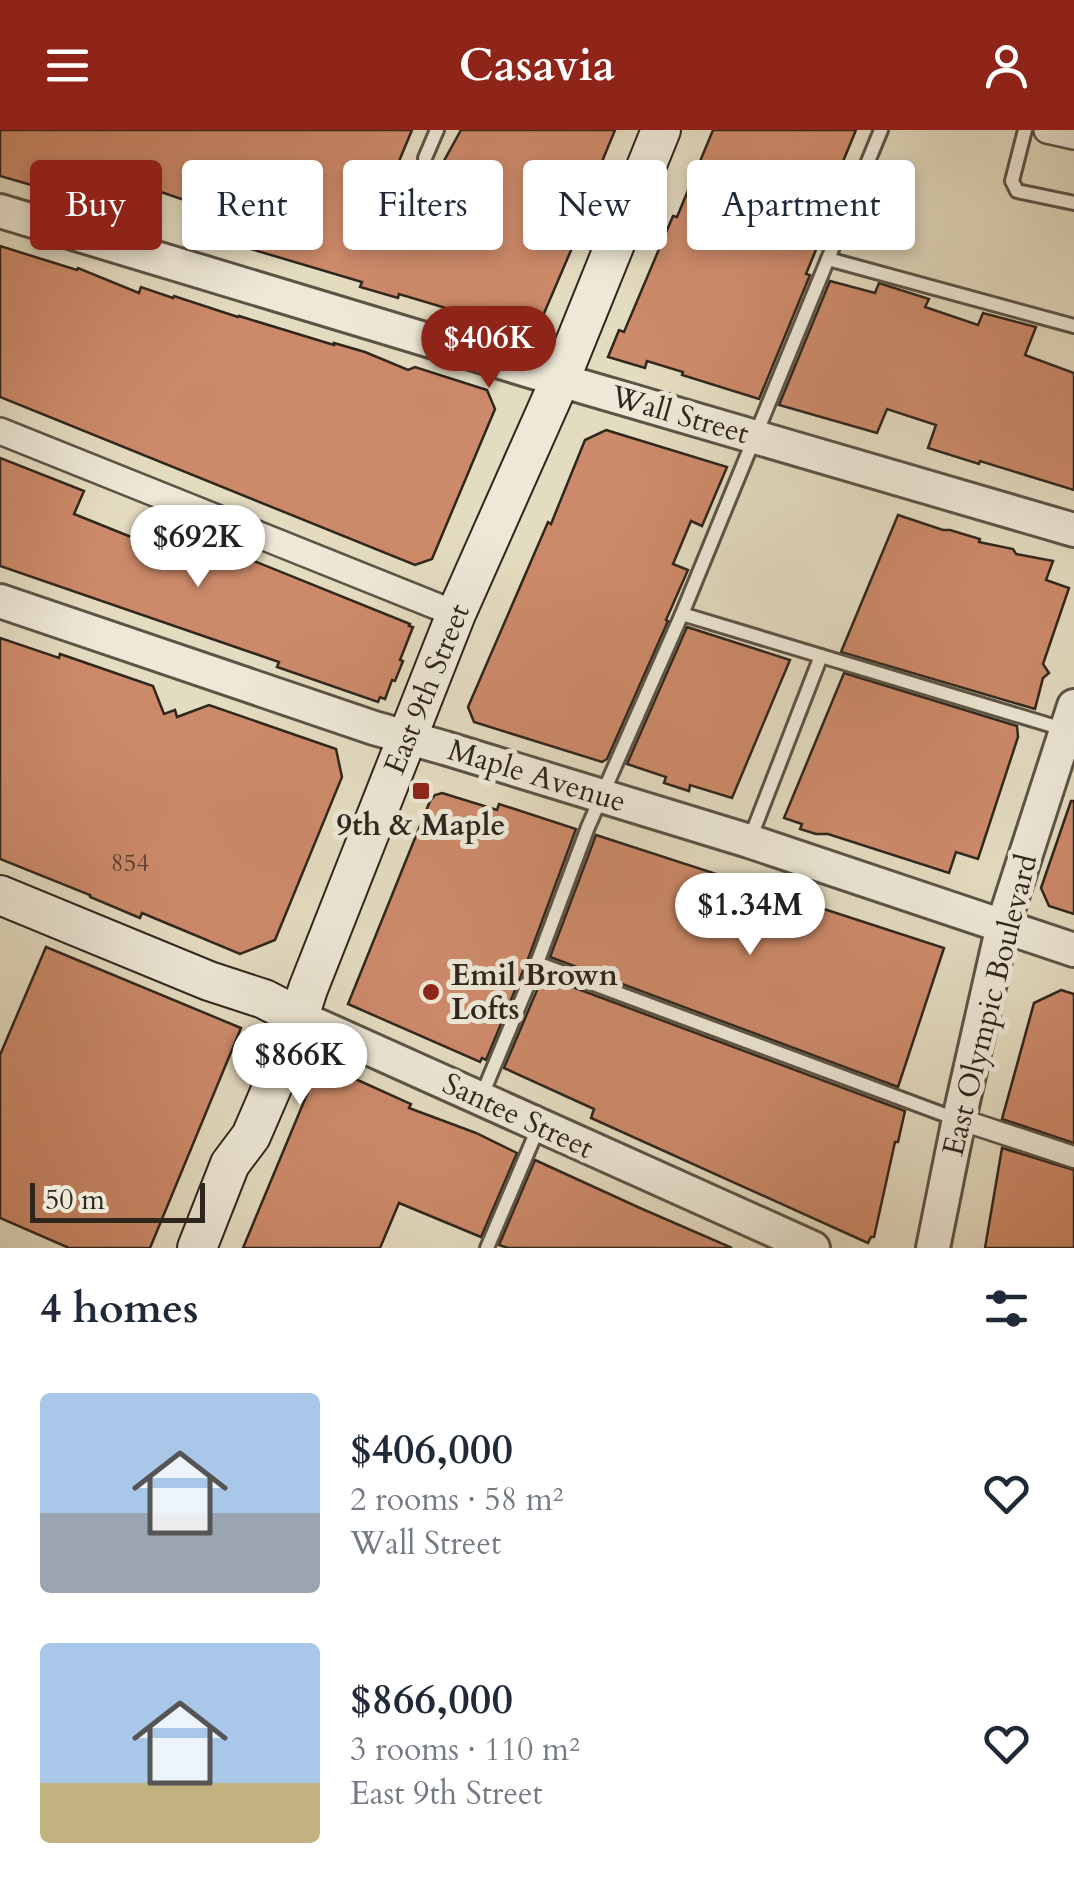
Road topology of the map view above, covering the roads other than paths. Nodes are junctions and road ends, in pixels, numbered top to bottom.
1 (437, 130) edge
2 (661, 130) edge
3 (881, 130) edge
4 (1026, 130) edge
5 (1047, 130) edge
6 (1074, 136) edge
7 (425, 158) dead end
8 (1074, 203) edge
9 (0, 211) edge
10 (828, 259) junction
11 (1074, 326) edge
12 (560, 380) junction
13 (0, 431) edge
14 (756, 437) junction
15 (1074, 530) edge
16 (0, 601) edge
17 (456, 614) junction
18 (682, 614) junction
19 (821, 656) junction
20 (1072, 724) edge
21 (407, 737) junction
22 (601, 797) junction
23 (750, 841) junction
24 (0, 896) edge
25 (1004, 925) junction
26 (1074, 950) edge
27 (537, 963) junction
28 (209, 981) junction
29 (299, 1017) junction
30 (481, 1098) junction
31 (959, 1120) junction
32 (539, 1126) junction
33 (1074, 1158) edge
34 (230, 1164) junction
35 (808, 1247) edge
36 (197, 1248) edge
37 (487, 1248) edge
38 (933, 1248) edge

1 - 7 lane
2 - 12 main road, East 9th Street
3 - 10 lane
4 - 8 lane
5 - 6 street
9 - 12 street, Wall Street
10 - 11 lane
10 - 14 lane
12 - 14 street, Wall Street
12 - 17 main road, East 9th Street
13 - 17 street
14 - 15 street, Wall Street
14 - 18 lane
16 - 21 street, Maple Avenue
17 - 21 main road, East 9th Street
18 - 19 lane
18 - 22 lane
19 - 20 lane
19 - 23 lane
20 - 25 street, East Olympic Boulevard
21 - 22 street, Maple Avenue
21 - 29 main road, East 9th Street
22 - 23 street, Maple Avenue
22 - 27 lane
23 - 25 street, Maple Avenue
24 - 28 main road, Santee Street
25 - 26 street, Maple Avenue
25 - 31 street, East Olympic Boulevard
27 - 30 lane
27 - 31 lane
28 - 29 main road, Santee Street
28 - 34 main road
29 - 30 street, Santee Street
29 - 34 main road, East 9th Street
30 - 32 street, Santee Street
31 - 33 street
31 - 38 street, East Olympic Boulevard
32 - 35 street, Santee Street
32 - 37 lane
34 - 36 main road, East 9th Street

